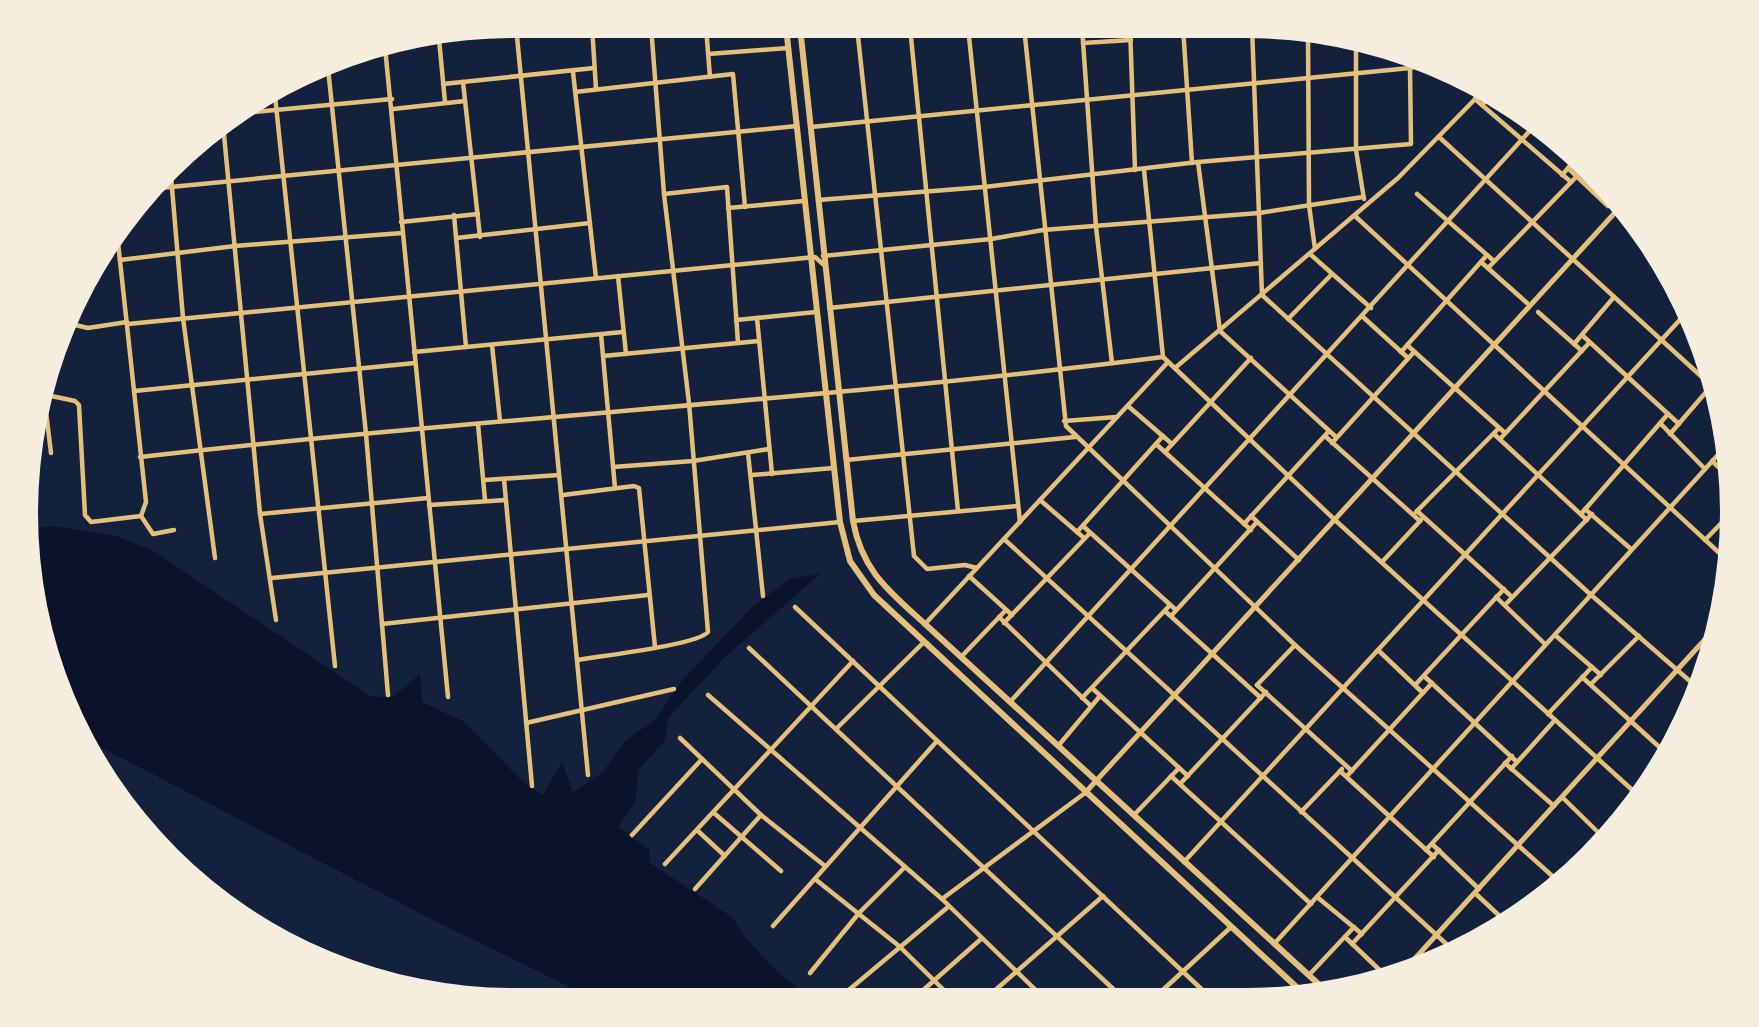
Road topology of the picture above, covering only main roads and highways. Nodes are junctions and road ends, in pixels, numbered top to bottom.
1 (787, 38) edge
2 (801, 38) edge
3 (1316, 982) edge
4 (1293, 985) edge

1 - 4 main road
2 - 3 main road

